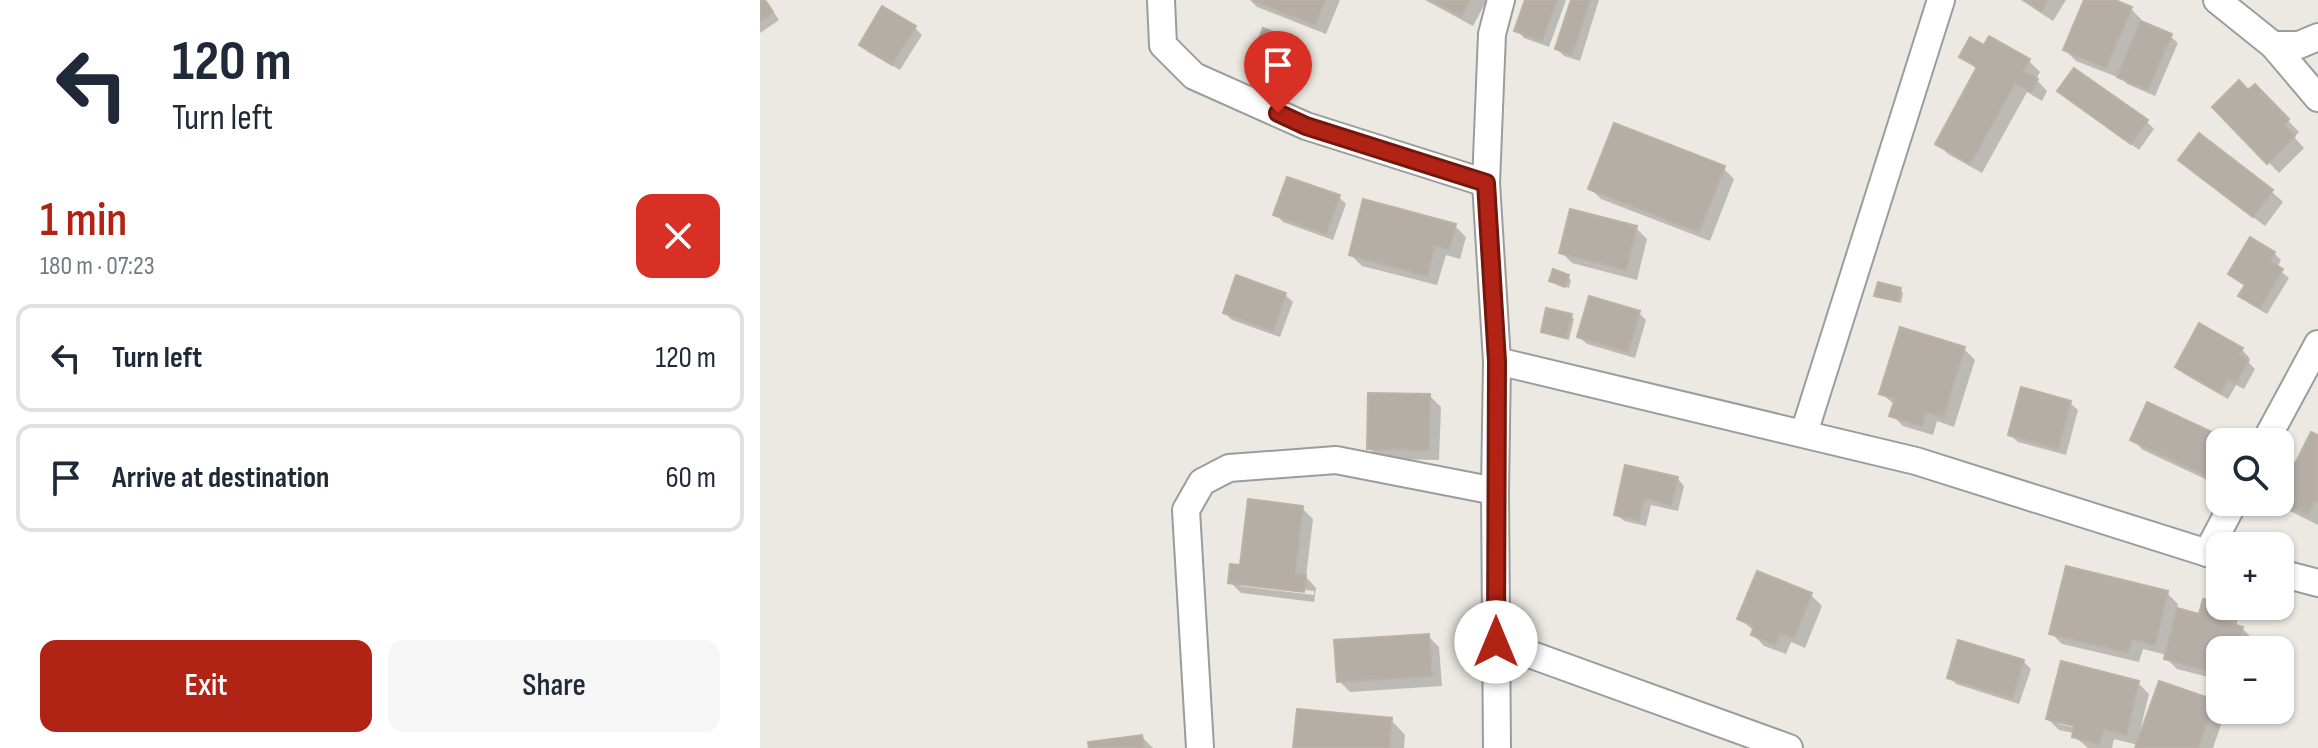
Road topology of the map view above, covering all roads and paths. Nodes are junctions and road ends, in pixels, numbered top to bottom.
1 (1161, 0) edge
2 (1501, 0) edge
3 (1941, 0) edge
4 (2217, 0) edge
5 (2318, 37) edge
6 (2273, 45) junction
7 (2318, 98) edge
8 (1486, 183) junction
9 (2318, 344) edge
10 (1497, 361) junction
11 (2273, 428) edge
12 (1804, 433) junction
13 (1495, 491) junction
14 (2206, 553) edge
15 (2294, 577) edge
16 (2318, 583) edge
17 (1496, 642) junction
18 (1200, 748) edge
19 (1497, 748) edge
20 (1789, 748) edge

1 - 8 street
2 - 8 street
3 - 12 street
4 - 6 street
5 - 6 street
6 - 7 street
8 - 10 street
9 - 11 street
10 - 12 street
10 - 13 street
12 - 14 street
13 - 17 street
13 - 18 street
15 - 16 street
17 - 19 street
17 - 20 street

